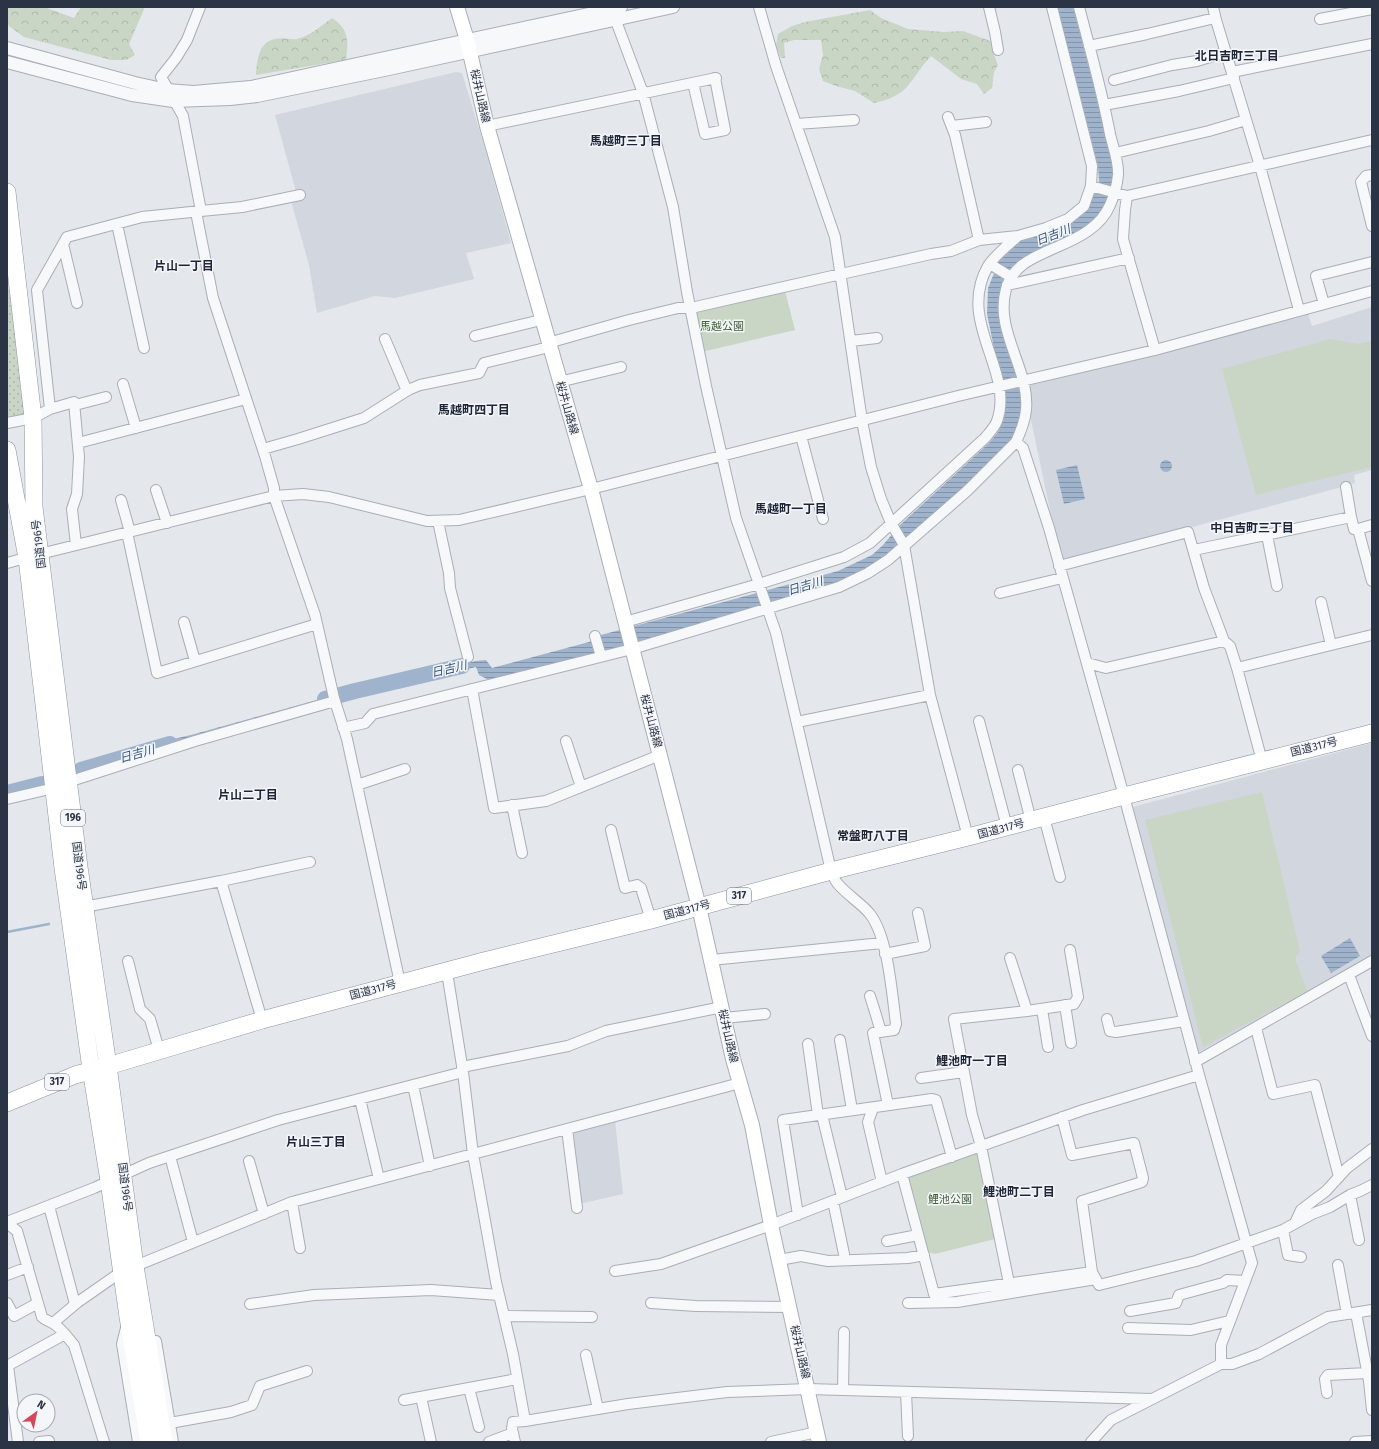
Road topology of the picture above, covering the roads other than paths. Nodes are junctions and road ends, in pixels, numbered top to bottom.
1 (200, 7) edge
2 (457, 7) edge
3 (673, 7) edge
4 (759, 7) edge
5 (989, 7) edge
6 (1052, 7) edge
7 (1079, 7) edge
8 (1213, 7) edge
9 (1372, 9) edge
10 (613, 10) edge
11 (1215, 18) junction
12 (1320, 19) dead end
13 (1372, 44) edge
14 (468, 46) junction
15 (1089, 46) junction
16 (7, 48) edge
17 (998, 50) dead end
18 (1226, 52) junction
19 (7, 62) edge
20 (1233, 75) junction
21 (1114, 80) dead end
22 (693, 83) junction
23 (643, 94) junction
24 (170, 95) junction
25 (1104, 105) junction
26 (854, 120) dead end
27 (1246, 120) junction
28 (986, 122) dead end
29 (796, 124) junction
30 (487, 126) junction
31 (1372, 140) edge
32 (1114, 153) junction
33 (1260, 166) junction
34 (1372, 175) edge
35 (1092, 186) junction
36 (1114, 191) junction
37 (7, 192) edge
38 (300, 195) dead end
39 (1127, 196) junction
40 (198, 212) junction
41 (117, 224) junction
42 (1372, 226) edge
43 (1018, 236) junction
44 (979, 240) junction
45 (63, 244) junction
46 (1129, 258) junction
47 (1372, 262) edge
48 (990, 264) junction
49 (841, 274) junction
50 (1009, 279) junction
51 (1372, 291) edge
52 (77, 303) dead end
53 (1324, 304) junction
54 (691, 308) junction
55 (1299, 310) junction
56 (541, 320) junction
57 (475, 336) dead end
58 (385, 338) dead end
59 (876, 338) dead end
60 (851, 341) junction
61 (549, 345) junction
62 (144, 348) dead end
63 (1155, 350) junction
64 (621, 367) dead end
65 (1022, 381) junction
66 (559, 382) junction
67 (123, 384) dead end
68 (999, 387) junction
69 (407, 391) junction
70 (106, 397) dead end
71 (246, 399) junction
72 (74, 405) junction
73 (50, 409) junction
74 (33, 418) junction
75 (862, 420) junction
76 (7, 423) edge
77 (136, 428) junction
78 (801, 436) junction
79 (1016, 442) junction
80 (78, 443) junction
81 (263, 449) junction
82 (7, 450) edge
83 (722, 456) junction
84 (1346, 488) dead end
85 (591, 489) junction
86 (156, 490) dead end
87 (274, 496) junction
88 (121, 500) dead end
89 (1351, 517) junction
90 (822, 519) dead end
91 (438, 521) junction
92 (167, 523) junction
93 (892, 523) junction
94 (1372, 526) edge
95 (1358, 529) junction
96 (128, 532) junction
97 (1267, 535) junction
98 (76, 545) junction
99 (904, 545) junction
100 (1194, 550) junction
101 (33, 556) junction
102 (7, 563) edge
103 (1059, 566) junction
104 (1062, 578) junction
105 (1372, 581) edge
106 (760, 585) junction
107 (1277, 586) dead end
108 (1000, 593) dead end
109 (1321, 602) dead end
110 (767, 607) junction
111 (184, 622) dead end
112 (625, 623) junction
113 (317, 624) junction
114 (1372, 635) edge
115 (595, 636) dead end
116 (1224, 641) junction
117 (1331, 645) junction
118 (631, 648) junction
119 (601, 656) junction
120 (468, 657) dead end
121 (195, 662) junction
122 (1087, 663) junction
123 (1237, 668) junction
124 (472, 689) junction
125 (930, 695) junction
126 (334, 697) junction
127 (979, 721) dead end
128 (797, 722) junction
129 (343, 728) junction
130 (1372, 733) edge
131 (566, 741) dead end
132 (660, 755) junction
133 (1262, 760) junction
134 (405, 769) dead end
135 (1018, 770) dead end
136 (61, 785) junction
137 (357, 785) junction
138 (581, 787) junction
139 (1124, 796) junction
140 (7, 799) edge
141 (512, 806) junction
142 (1037, 819) junction
143 (1006, 827) junction
144 (611, 830) dead end
145 (968, 837) junction
146 (522, 853) dead end
147 (310, 862) dead end
148 (831, 871) junction
149 (1060, 877) dead end
150 (222, 881) junction
151 (84, 907) junction
152 (699, 907) junction
153 (918, 913) dead end
154 (651, 920) junction
155 (882, 943) junction
156 (1070, 950) dead end
157 (885, 954) junction
158 (1010, 958) dead end
159 (711, 960) junction
160 (128, 961) dead end
161 (1372, 961) edge
162 (447, 972) junction
163 (1349, 975) junction
164 (400, 983) junction
165 (870, 996) dead end
166 (1065, 1005) junction
167 (1042, 1008) junction
168 (1027, 1011) junction
169 (723, 1013) junction
170 (765, 1014) dead end
171 (1107, 1019) dead end
172 (262, 1020) junction
173 (1184, 1021) junction
174 (1256, 1028) junction
175 (881, 1032) junction
176 (1372, 1036) edge
177 (840, 1040) dead end
178 (1071, 1043) dead end
179 (808, 1044) dead end
180 (1048, 1047) dead end
181 (159, 1050) junction
182 (1195, 1062) junction
183 (108, 1066) junction
184 (91, 1069) junction
185 (462, 1070) junction
186 (964, 1072) junction
187 (1198, 1075) junction
188 (921, 1078) dead end
189 (740, 1083) junction
190 (413, 1085) junction
191 (360, 1099) junction
192 (7, 1103) edge
193 (888, 1105) junction
194 (873, 1108) junction
195 (852, 1110) junction
196 (820, 1115) junction
197 (1062, 1118) junction
198 (567, 1129) junction
199 (981, 1146) junction
200 (1372, 1149) edge
201 (474, 1154) junction
202 (170, 1156) junction
203 (952, 1156) junction
204 (249, 1161) dead end
205 (430, 1166) junction
206 (902, 1174) junction
207 (1340, 1177) junction
208 (116, 1178) junction
209 (379, 1179) junction
210 (882, 1182) junction
211 (1372, 1184) edge
212 (1350, 1195) junction
213 (838, 1199) junction
214 (292, 1202) junction
215 (49, 1206) junction
216 (577, 1208) dead end
217 (264, 1214) junction
218 (798, 1215) junction
219 (7, 1222) edge
220 (1295, 1223) junction
221 (771, 1225) junction
222 (1283, 1230) junction
223 (918, 1235) junction
224 (1359, 1240) dead end
225 (887, 1241) dead end
226 (193, 1242) junction
227 (1246, 1243) junction
228 (300, 1248) dead end
229 (844, 1254) dead end
230 (924, 1255) junction
231 (1301, 1257) dead end
232 (779, 1260) junction
233 (1338, 1265) dead end
234 (28, 1267) junction
235 (128, 1269) junction
236 (615, 1271) dead end
237 (7, 1275) edge
238 (1094, 1276) junction
239 (1245, 1281) junction
240 (1010, 1288) junction
241 (499, 1295) junction
242 (7, 1303) edge
243 (38, 1303) junction
244 (651, 1303) dead end
245 (908, 1303) dead end
246 (75, 1304) junction
247 (250, 1304) dead end
248 (790, 1307) junction
249 (1372, 1310) edge
250 (1130, 1311) dead end
251 (1352, 1314) junction
252 (135, 1316) junction
253 (504, 1316) junction
254 (592, 1317) dead end
255 (10, 1318) edge
256 (1229, 1322) junction
257 (53, 1323) junction
258 (1128, 1328) dead end
259 (844, 1332) dead end
260 (65, 1334) junction
261 (586, 1355) dead end
262 (1221, 1364) junction
263 (8, 1366) edge
264 (307, 1371) dead end
265 (1367, 1373) junction
266 (517, 1379) junction
267 (469, 1388) junction
268 (808, 1389) junction
269 (843, 1390) junction
270 (906, 1392) junction
271 (1327, 1393) dead end
272 (421, 1397) junction
273 (1152, 1399) junction
274 (404, 1400) dead end
275 (598, 1409) junction
276 (1372, 1410) edge
277 (524, 1421) junction
278 (170, 1423) junction
279 (479, 1427) dead end
280 (908, 1436) dead end
281 (818, 1437) edge
282 (514, 1438) edge
283 (1372, 1441) edge
284 (18, 1442) edge
285 (104, 1442) edge
286 (138, 1442) edge
287 (148, 1442) edge
288 (164, 1442) edge
289 (173, 1442) edge
290 (431, 1442) edge
291 (489, 1442) edge
292 (771, 1442) edge
293 (1091, 1442) edge
294 (1355, 1442) edge

1 - 24 street
2 - 14 main road, 桜井山路線
3 - 10 street
4 - 29 street
5 - 17 street
6 - 35 street
7 - 15 street
8 - 11 street
9 - 12 street
10 - 14 street
10 - 23 street
11 - 15 street
11 - 18 street
13 - 20 street
14 - 24 street
14 - 30 main road, 桜井山路線
15 - 25 street
16 - 24 street
18 - 20 street
18 - 21 street
19 - 24 street
20 - 25 street
20 - 27 street
22 - 22 street
22 - 23 street
23 - 30 street
23 - 54 street
24 - 40 street
25 - 32 street
26 - 29 street
27 - 32 street
27 - 33 street
28 - 44 street
29 - 49 street
30 - 56 main road, 桜井山路線
31 - 33 street
32 - 36 street
33 - 39 street
33 - 55 street
34 - 42 street
35 - 36 street
35 - 43 street
36 - 39 street
36 - 50 street
37 - 74 highway, 国道196号 / 196
38 - 40 street
39 - 46 street
40 - 41 street
40 - 71 street
41 - 45 street
41 - 62 street
43 - 44 street
43 - 48 street
44 - 49 street
45 - 52 street
45 - 73 street
46 - 50 street
46 - 63 street
47 - 53 street
48 - 50 street
48 - 68 street
49 - 54 street
49 - 60 street
50 - 65 street
51 - 53 street
53 - 55 street
54 - 61 street
54 - 83 street
55 - 63 street
56 - 57 street
56 - 61 main road, 桜井山路線
58 - 69 street
59 - 60 street
60 - 75 street
61 - 66 main road, 桜井山路線
61 - 69 street
63 - 65 street
64 - 66 street
65 - 68 street
65 - 79 street
66 - 85 main road, 桜井山路線
67 - 77 street
68 - 75 street
68 - 93 street
69 - 81 street
70 - 72 street
71 - 77 street
71 - 81 street
72 - 73 street
72 - 80 street
73 - 74 street
74 - 76 street
74 - 101 highway, 国道196号 / 196
75 - 78 street
75 - 93 street
77 - 80 street
78 - 83 street
78 - 90 street
79 - 99 street
79 - 103 street
80 - 98 street
81 - 87 street
82 - 101 highway, 国道196号 / 196
83 - 85 street
83 - 106 street
84 - 89 street
85 - 91 street
85 - 112 main road, 桜井山路線
86 - 92 street
87 - 91 street
87 - 92 street
87 - 113 street
88 - 96 street
89 - 95 street
89 - 97 street
91 - 120 street
92 - 96 street
93 - 99 street
93 - 106 street
94 - 95 street
95 - 105 street
96 - 98 street
96 - 121 street
97 - 100 street
97 - 107 street
98 - 101 street
99 - 110 street
99 - 125 street
100 - 103 street
100 - 116 street
101 - 102 street
101 - 136 highway, 国道196号 / 196
103 - 104 street
104 - 108 street
104 - 122 street
106 - 110 street
106 - 112 street
109 - 117 street
110 - 118 street
110 - 128 street
111 - 121 street
112 - 118 main road, 桜井山路線
113 - 121 street
113 - 126 street
114 - 117 street
115 - 119 street
116 - 122 street
116 - 123 street
117 - 123 street
118 - 119 street
118 - 132 main road, 桜井山路線
119 - 124 street
122 - 139 street
123 - 133 street
124 - 129 street
124 - 141 street
125 - 128 street
125 - 145 street
126 - 129 street
126 - 136 street
127 - 143 street
128 - 148 street
129 - 137 street
130 - 133 highway, 国道317号 / 317
131 - 138 street
132 - 138 street
132 - 152 main road, 桜井山路線
133 - 139 highway, 国道317号 / 317
134 - 137 street
135 - 142 street
136 - 140 street
136 - 151 highway, 国道196号 / 196
136 - 184 highway, 国道196号 / 196
137 - 164 street
138 - 141 street
139 - 142 highway, 国道317号 / 317
139 - 173 street
141 - 146 street
142 - 143 highway, 国道317号 / 317
142 - 149 street
143 - 145 highway, 国道317号 / 317
144 - 154 street
145 - 148 highway, 国道317号 / 317
147 - 150 street
148 - 152 highway, 国道317号 / 317
148 - 155 street
150 - 151 street
150 - 172 street
151 - 183 highway, 国道196号 / 196
152 - 154 highway, 国道317号 / 317
152 - 159 main road, 桜井山路線
153 - 157 street
154 - 162 highway, 国道317号 / 317
155 - 157 street
155 - 159 street
156 - 166 street
157 - 175 street
158 - 168 street
159 - 169 main road, 桜井山路線
160 - 181 street
161 - 163 street
162 - 164 highway, 国道317号 / 317
162 - 185 street
163 - 174 street
163 - 176 street
164 - 172 highway, 国道317号 / 317
165 - 175 street
166 - 167 street
166 - 178 street
167 - 168 street
167 - 180 street
168 - 186 street
169 - 170 street
169 - 185 street
169 - 189 main road, 桜井山路線
171 - 173 street
172 - 181 highway, 国道317号 / 317
173 - 182 street
174 - 182 street
174 - 207 street
175 - 193 street
177 - 195 street
179 - 196 street
181 - 183 highway, 国道317号 / 317
182 - 187 street
183 - 184 highway, 国道317号 / 317
183 - 208 highway, 国道196号 / 196
184 - 192 highway, 国道317号 / 317
184 - 208 highway, 国道196号 / 196
185 - 190 street
185 - 201 street
186 - 188 street
186 - 199 street
187 - 197 street
187 - 227 street
189 - 198 street
189 - 221 main road, 桜井山路線
190 - 191 street
190 - 205 street
191 - 202 street
191 - 209 street
193 - 194 street
193 - 203 street
194 - 195 street
194 - 210 street
195 - 196 street
196 - 213 street
196 - 218 street
197 - 199 street
197 - 238 street
198 - 201 street
198 - 216 street
199 - 203 street
199 - 240 street
200 - 207 street
201 - 205 street
201 - 241 street
202 - 208 street
202 - 226 street
203 - 206 street
204 - 217 street
205 - 209 street
206 - 210 street
206 - 223 street
207 - 220 street
208 - 215 street
208 - 235 highway, 国道196号 / 196
209 - 214 street
210 - 213 street
211 - 212 street
212 - 220 street
212 - 224 street
213 - 218 street
213 - 229 street
214 - 217 street
214 - 228 street
215 - 219 street
215 - 246 street
217 - 226 street
218 - 221 street
219 - 234 street
220 - 222 street
221 - 232 main road, 桜井山路線
221 - 236 street
222 - 227 street
222 - 231 street
223 - 225 street
223 - 230 street
226 - 235 street
227 - 238 street
227 - 239 street
230 - 232 street
230 - 240 street
232 - 248 main road, 桜井山路線
233 - 251 street
234 - 237 street
234 - 243 street
235 - 246 street
235 - 252 highway, 国道196号 / 196
238 - 240 street
239 - 250 street
239 - 256 street
240 - 245 street
241 - 247 street
241 - 253 street
242 - 255 street
243 - 255 street
243 - 257 street
244 - 248 street
246 - 257 street
248 - 268 main road, 桜井山路線
249 - 251 street
251 - 262 street
251 - 265 street
252 - 278 street
252 - 286 street
252 - 287 highway, 国道196号 / 196
252 - 288 highway, 国道196号 / 196
253 - 254 street
253 - 266 street
256 - 258 street
256 - 262 street
257 - 260 street
259 - 269 street
260 - 263 street
260 - 285 street
261 - 275 street
262 - 273 street
263 - 284 street
264 - 278 street
265 - 271 street
265 - 276 street
266 - 267 street
266 - 277 street
267 - 272 street
267 - 279 street
268 - 269 street
268 - 275 street
268 - 281 main road, 桜井山路線
269 - 270 street
270 - 273 street
270 - 280 street
272 - 274 street
272 - 290 street
273 - 293 street
275 - 277 street
277 - 282 street
278 - 289 street
281 - 292 street
282 - 291 street
283 - 294 street

